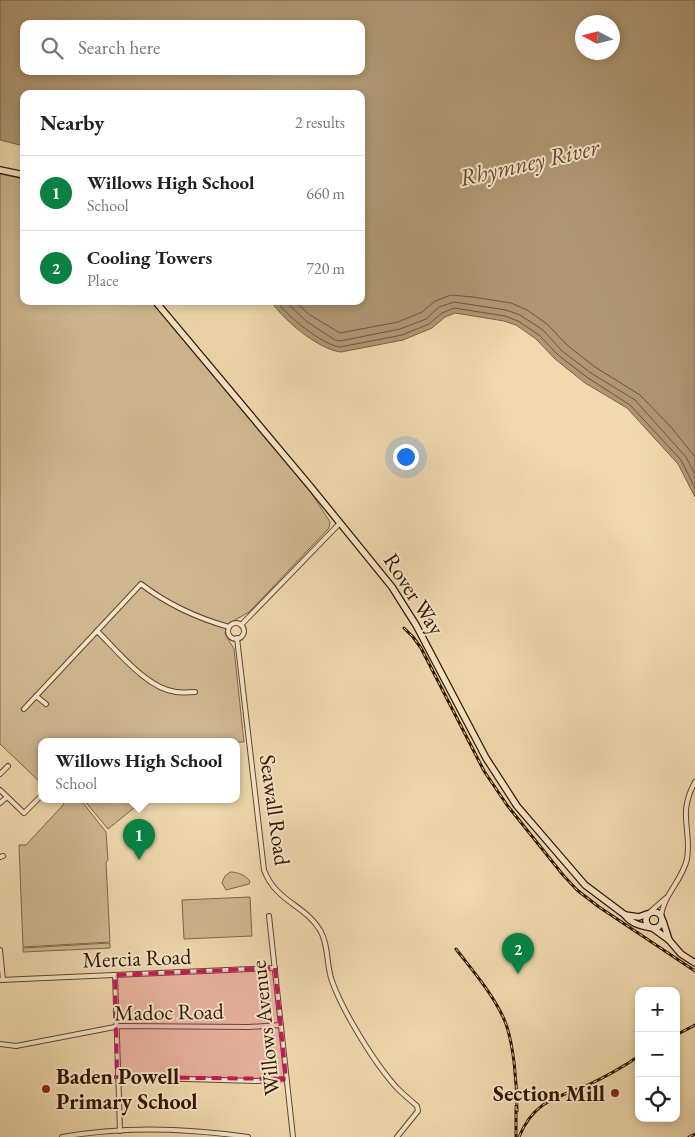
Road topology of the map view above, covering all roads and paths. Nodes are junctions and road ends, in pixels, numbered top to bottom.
1 (0, 170) edge
2 (20, 174) edge
3 (158, 305) edge
4 (340, 523) junction
5 (241, 625) junction
6 (229, 627) junction
7 (97, 631) junction
8 (237, 638) junction
9 (195, 692) dead end
10 (36, 696) junction
11 (46, 704) dead end
12 (24, 709) dead end
13 (8, 766) dead end
14 (0, 774) edge
15 (695, 782) edge
16 (0, 790) edge
17 (7, 797) junction
18 (38, 799) edge
19 (0, 803) edge
20 (667, 896) junction
21 (649, 913) junction
22 (625, 915) junction
23 (268, 916) dead end
24 (662, 918) junction
25 (653, 929) junction
26 (670, 940) junction
27 (0, 950) edge
28 (695, 964) edge
29 (275, 968) junction
30 (114, 975) junction
31 (1, 980) edge
32 (281, 1025) junction
33 (116, 1027) junction
34 (0, 1044) edge
35 (118, 1076) junction
36 (286, 1079) junction
37 (120, 1131) junction
38 (62, 1137) edge
39 (248, 1137) edge
40 (293, 1137) edge
41 (396, 1137) edge

1 - 2 street
3 - 4 street, Rover Way
4 - 5 street
4 - 22 street, Rover Way
5 - 6 street
5 - 8 street
6 - 7 street
6 - 8 street
7 - 9 street
7 - 10 street
8 - 41 street, Seawall Road
10 - 11 street
10 - 12 street
13 - 14 street
15 - 20 street
16 - 17 street
17 - 18 street
17 - 19 street
20 - 21 street
20 - 24 street
21 - 22 street
21 - 24 street
21 - 25 street
22 - 25 street, Rover Way
23 - 29 street, Willows Avenue
24 - 25 street
24 - 26 street, Rover Way
25 - 26 street, Rover Way
26 - 28 street, Rover Way
27 - 31 street
29 - 30 street, Mercia Road
29 - 32 street, Willows Avenue
30 - 31 street, Mercia Road
30 - 33 street
32 - 33 street, Madoc Road
32 - 36 street, Willows Avenue
33 - 34 street, Madoc Road
33 - 35 street
35 - 36 street
35 - 37 street
36 - 40 street, Willows Avenue
37 - 38 street
37 - 39 street

